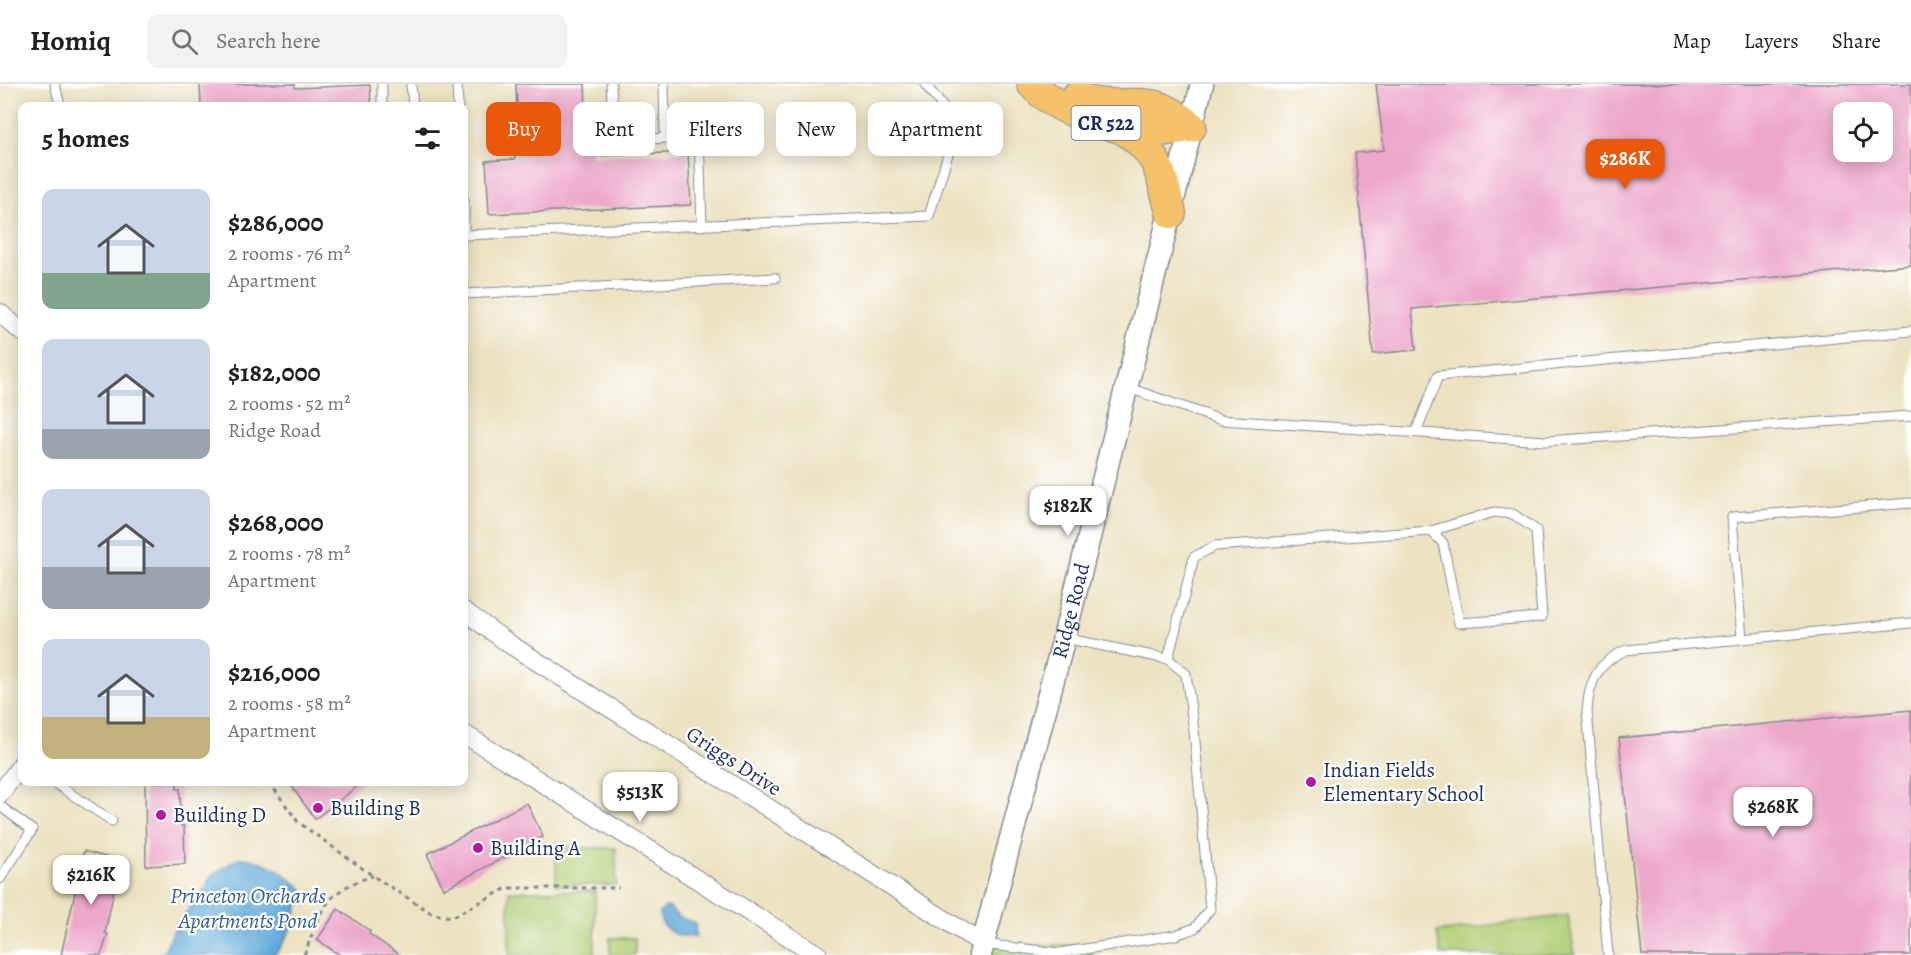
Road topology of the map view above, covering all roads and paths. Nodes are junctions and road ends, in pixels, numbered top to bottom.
1 (55, 84) edge
2 (382, 84) edge
3 (411, 84) edge
4 (457, 84) edge
5 (611, 84) edge
6 (664, 84) edge
7 (925, 84) edge
8 (1032, 84) edge
9 (1060, 84) edge
10 (1174, 84) edge
11 (1202, 84) edge
12 (59, 102) edge
13 (382, 102) edge
14 (413, 102) edge
15 (458, 102) edge
16 (1145, 102) junction
17 (1120, 127) junction
18 (1191, 127) junction
19 (665, 138) junction
20 (1171, 213) junction
21 (702, 226) junction
22 (468, 235) edge
23 (775, 278) dead end
24 (468, 294) edge
25 (0, 313) edge
26 (18, 329) edge
27 (1911, 331) edge
28 (1126, 387) junction
29 (1911, 416) edge
30 (1416, 432) junction
31 (1911, 502) edge
32 (1431, 531) junction
33 (468, 614) edge
34 (1911, 623) edge
35 (1064, 638) junction
36 (1742, 639) junction
37 (1168, 659) junction
38 (468, 736) edge
39 (18, 769) edge
40 (59, 786) edge
41 (272, 786) edge
42 (0, 794) edge
43 (0, 806) edge
44 (112, 821) dead end
45 (373, 876) junction
46 (0, 879) edge
47 (619, 888) dead end
48 (981, 949) edge
49 (1102, 950) edge
50 (1060, 954) edge
51 (304, 955) edge
52 (818, 955) edge
53 (1608, 955) edge

1 - 12 lane
2 - 13 lane
3 - 14 lane
4 - 15 lane
5 - 19 lane
6 - 19 lane
7 - 21 lane
8 - 17 highway, CR 522
9 - 16 highway
10 - 16 highway
11 - 18 street, Ridge Road
16 - 18 highway
17 - 18 highway, CR 522
17 - 20 highway
18 - 20 street, Ridge Road
19 - 21 lane
20 - 28 street, Ridge Road
21 - 22 lane
23 - 24 lane
25 - 26 street
27 - 30 lane
28 - 30 lane
28 - 35 street, Ridge Road
29 - 30 lane
31 - 36 lane
32 - 32 lane
32 - 37 lane
33 - 48 street, Griggs Drive
34 - 36 lane
35 - 37 lane
35 - 48 street, Ridge Road
36 - 53 lane
37 - 49 lane
38 - 52 street
39 - 42 street
40 - 44 lane
41 - 45 path
43 - 46 lane
45 - 47 path
45 - 51 path
48 - 50 lane
49 - 50 lane

